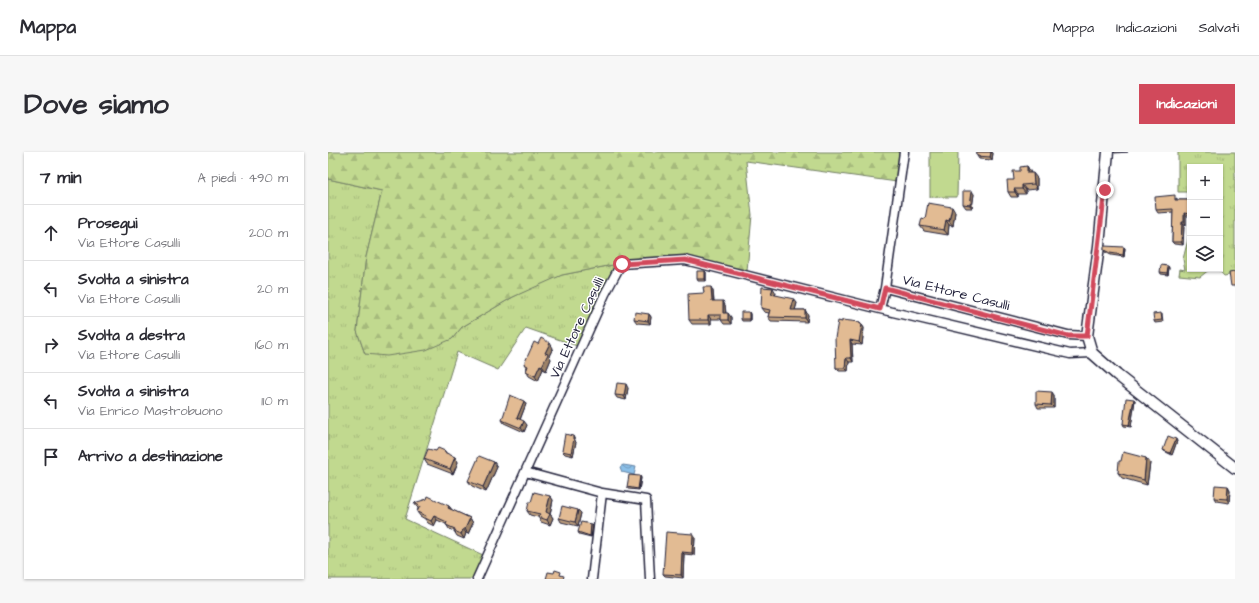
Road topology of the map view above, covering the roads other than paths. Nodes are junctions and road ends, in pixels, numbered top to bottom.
1 (904, 152) edge
2 (1108, 152) edge
3 (885, 288) junction
4 (880, 309) junction
5 (1087, 336) junction
6 (1092, 353) junction
7 (1235, 468) edge
8 (526, 472) junction
9 (602, 492) junction
10 (477, 579) edge
11 (592, 579) edge
12 (650, 579) edge

1 - 3 street
2 - 5 street
3 - 4 street, Via Ettore Casulli
3 - 5 street, Via Ettore Casulli
4 - 6 street, Via Ettore Casulli
4 - 8 street, Via Ettore Casulli
5 - 6 street
6 - 7 street
8 - 9 street
8 - 10 street, Via Ettore Casulli
9 - 11 street
9 - 12 street

